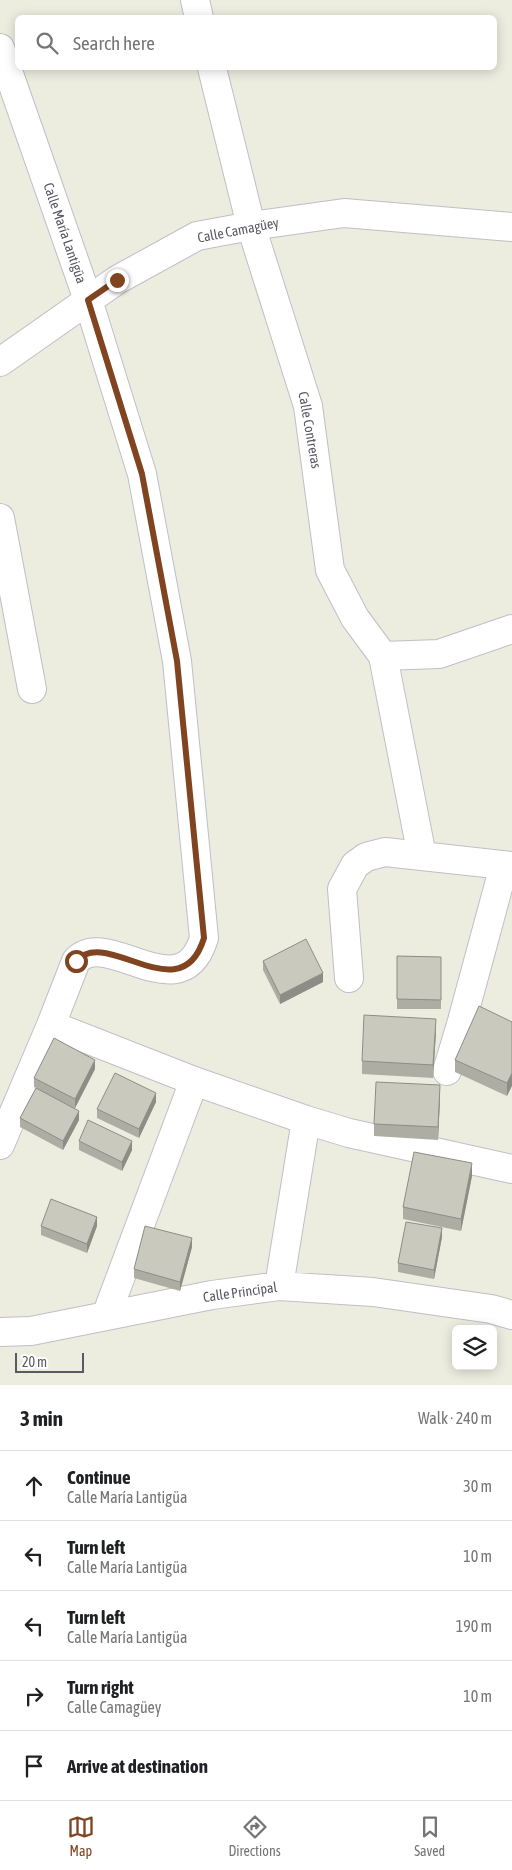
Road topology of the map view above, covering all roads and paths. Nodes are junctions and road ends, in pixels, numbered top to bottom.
1 (195, 0) edge
2 (198, 15) edge
3 (0, 48) edge
4 (212, 70) edge
5 (251, 226) junction
6 (512, 227) edge
7 (88, 300) junction
8 (0, 362) edge
9 (0, 518) edge
10 (512, 629) edge
11 (383, 656) junction
12 (32, 689) dead end
13 (422, 856) junction
14 (508, 866) edge
15 (349, 978) dead end
16 (51, 1025) junction
17 (447, 1071) dead end
18 (194, 1081) junction
19 (306, 1120) junction
20 (0, 1145) edge
21 (512, 1169) edge
22 (279, 1286) junction
23 (512, 1315) edge
24 (106, 1316) junction
25 (0, 1332) edge

1 - 2 street
3 - 7 street, Calle María Lantigüa
4 - 5 street, Calle Contreras
5 - 6 street, Calle Camagüey
5 - 7 street, Calle Camagüey
5 - 11 street, Calle Contreras
7 - 8 street, Calle Camagüey
7 - 16 street, Calle María Lantigüa
9 - 12 street
10 - 11 street
11 - 13 street
13 - 14 street
13 - 15 street
14 - 17 street
16 - 18 street
16 - 20 street
18 - 19 street
18 - 24 street
19 - 21 street
19 - 22 street
22 - 23 street, Calle Principal
22 - 24 street, Calle Principal
24 - 25 street, Calle Principal

